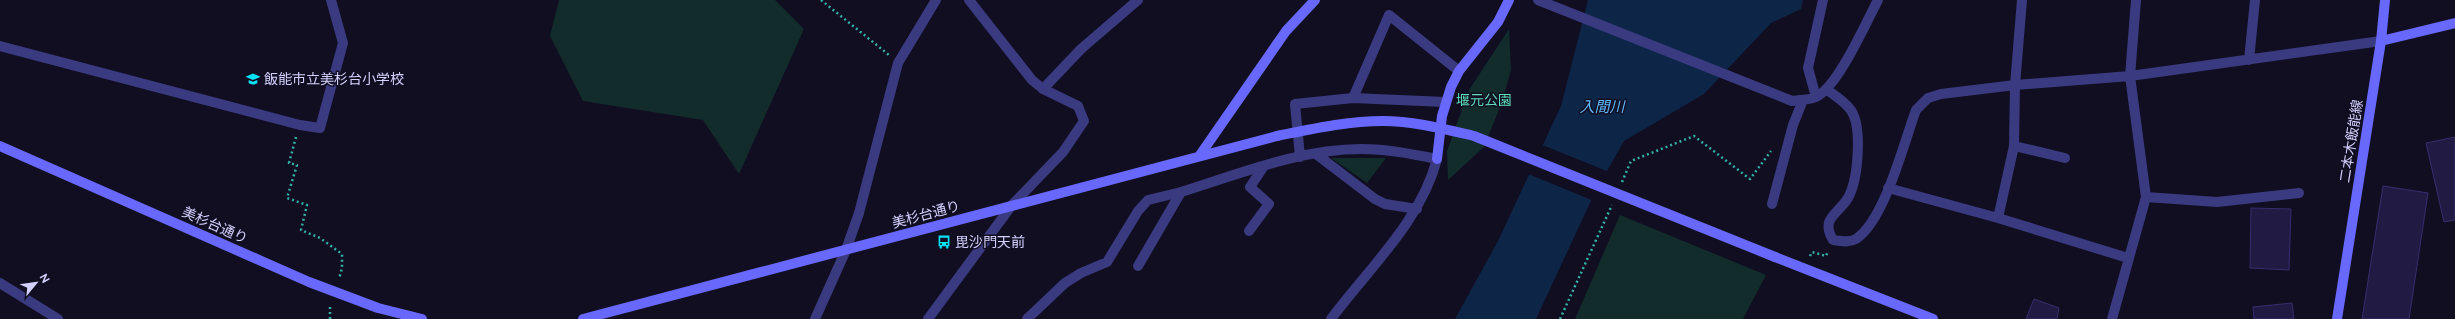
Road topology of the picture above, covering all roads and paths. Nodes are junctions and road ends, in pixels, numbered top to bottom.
1 (331, 0) edge
2 (821, 0) edge
3 (936, 0) edge
4 (969, 0) edge
5 (1138, 0) edge
6 (1315, 0) edge
7 (1509, 0) edge
8 (1538, 0) edge
9 (1823, 0) edge
10 (1878, 0) edge
11 (2022, 0) edge
12 (2136, 0) edge
13 (2255, 0) edge
14 (2385, 0) edge
15 (2455, 23) edge
16 (2381, 41) junction
17 (0, 46) edge
18 (2249, 60) junction
19 (898, 63) junction
20 (1459, 71) junction
21 (2130, 76) junction
22 (2015, 85) junction
23 (1043, 89) junction
24 (1826, 89) junction
25 (1816, 97) junction
26 (1352, 98) junction
27 (1803, 100) junction
28 (1445, 102) junction
29 (300, 125) junction
30 (0, 146) edge
31 (2014, 146) junction
32 (1773, 149) dead end
33 (1316, 154) junction
34 (1200, 155) junction
35 (1300, 157) junction
36 (2065, 158) dead end
37 (1437, 159) junction
38 (1264, 166) junction
39 (1621, 183) dead end
40 (1888, 188) junction
41 (1181, 192) junction
42 (2299, 193) dead end
43 (1615, 198) dead end
44 (2146, 198) junction
45 (1772, 204) dead end
46 (1012, 205) junction
47 (1417, 209) junction
48 (1998, 218) junction
49 (1249, 231) dead end
50 (1833, 240) junction
51 (846, 250) junction
52 (2128, 258) junction
53 (1138, 266) dead end
54 (1805, 268) junction
55 (0, 283) edge
56 (335, 292) junction
57 (58, 319) edge
58 (422, 319) edge
59 (583, 319) edge
60 (815, 319) edge
61 (928, 319) edge
62 (1027, 319) edge
63 (1331, 319) edge
64 (1560, 319) edge
65 (1933, 319) edge
66 (2112, 319) edge
67 (2337, 319) edge

1 - 29 street
2 - 19 path
3 - 19 street
4 - 23 street
5 - 23 street
6 - 34 street
7 - 20 street
8 - 27 street
9 - 25 street
10 - 24 street
11 - 22 street
12 - 21 street
13 - 18 street
14 - 16 street, 二本木飯能線
15 - 16 street
16 - 18 street
16 - 67 street, 二本木飯能線
17 - 29 street
18 - 21 street
19 - 51 street
20 - 26 street
20 - 28 street
21 - 22 street
21 - 44 street
22 - 31 street
22 - 40 street
23 - 46 street
24 - 25 street
24 - 50 street
25 - 27 street
26 - 28 street
26 - 35 street
27 - 45 street
28 - 37 street
29 - 56 path
30 - 56 street, 美杉台通り
31 - 36 street
31 - 48 street
32 - 39 path
33 - 35 street
33 - 37 street
33 - 47 street
34 - 46 street, 美杉台通り
34 - 54 street, 美杉台通り, bridge
35 - 38 street
37 - 47 street
38 - 41 street
38 - 49 street
40 - 48 street
40 - 50 street
41 - 53 street
41 - 62 street
42 - 44 street
43 - 64 path
44 - 52 street
46 - 51 street, 美杉台通り
46 - 61 street
47 - 63 street
48 - 52 street
50 - 54 path
51 - 59 street, 美杉台通り
51 - 60 street
52 - 66 street
54 - 65 street, 美杉台通り
55 - 57 street
56 - 58 street, 美杉台通り

